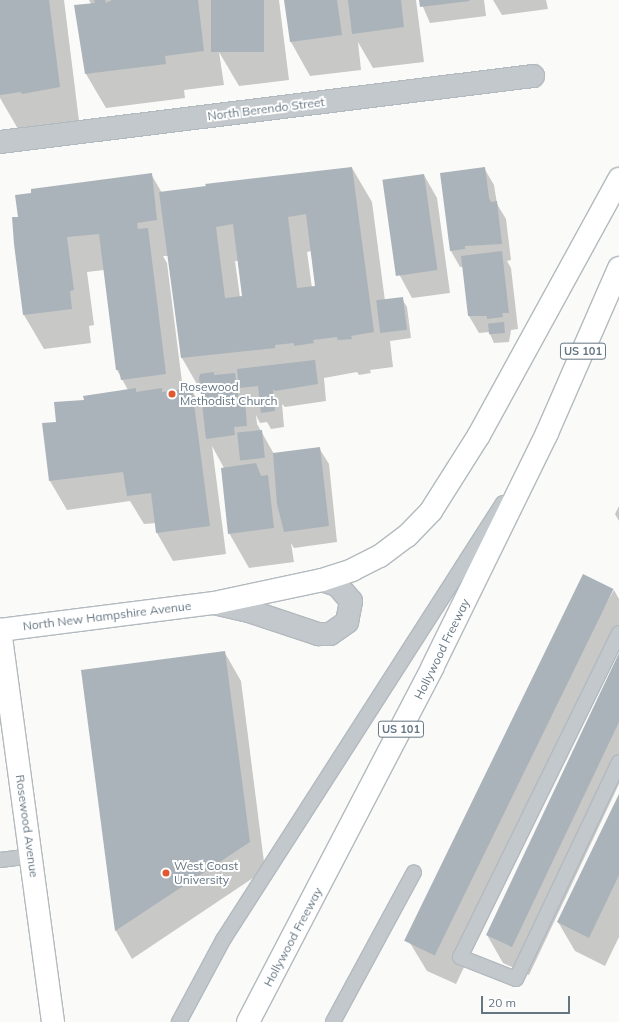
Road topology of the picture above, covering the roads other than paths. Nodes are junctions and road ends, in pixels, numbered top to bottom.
1 (533, 76) dead end
2 (0, 142) edge
3 (619, 179) edge
4 (619, 268) edge
5 (547, 433) junction
6 (322, 580) junction
7 (214, 603) junction
8 (0, 630) edge
9 (619, 633) edge
10 (619, 762) edge
11 (32, 856) junction
12 (0, 860) edge
13 (414, 872) dead end
14 (53, 1022) edge
15 (179, 1022) edge
16 (248, 1022) edge
17 (333, 1022) edge

1 - 2 street, North Berendo Street
3 - 6 main road
4 - 5 main road, Hollywood Freeway / US 101
5 - 15 lane
5 - 16 main road, Hollywood Freeway / US 101
6 - 7 main road, North New Hampshire Avenue
6 - 7 street, North New Hampshire Avenue
7 - 8 main road, North New Hampshire Avenue
8 - 11 main road, Rosewood Avenue
9 - 10 lane
11 - 12 lane
11 - 14 main road, Rosewood Avenue
13 - 17 lane

